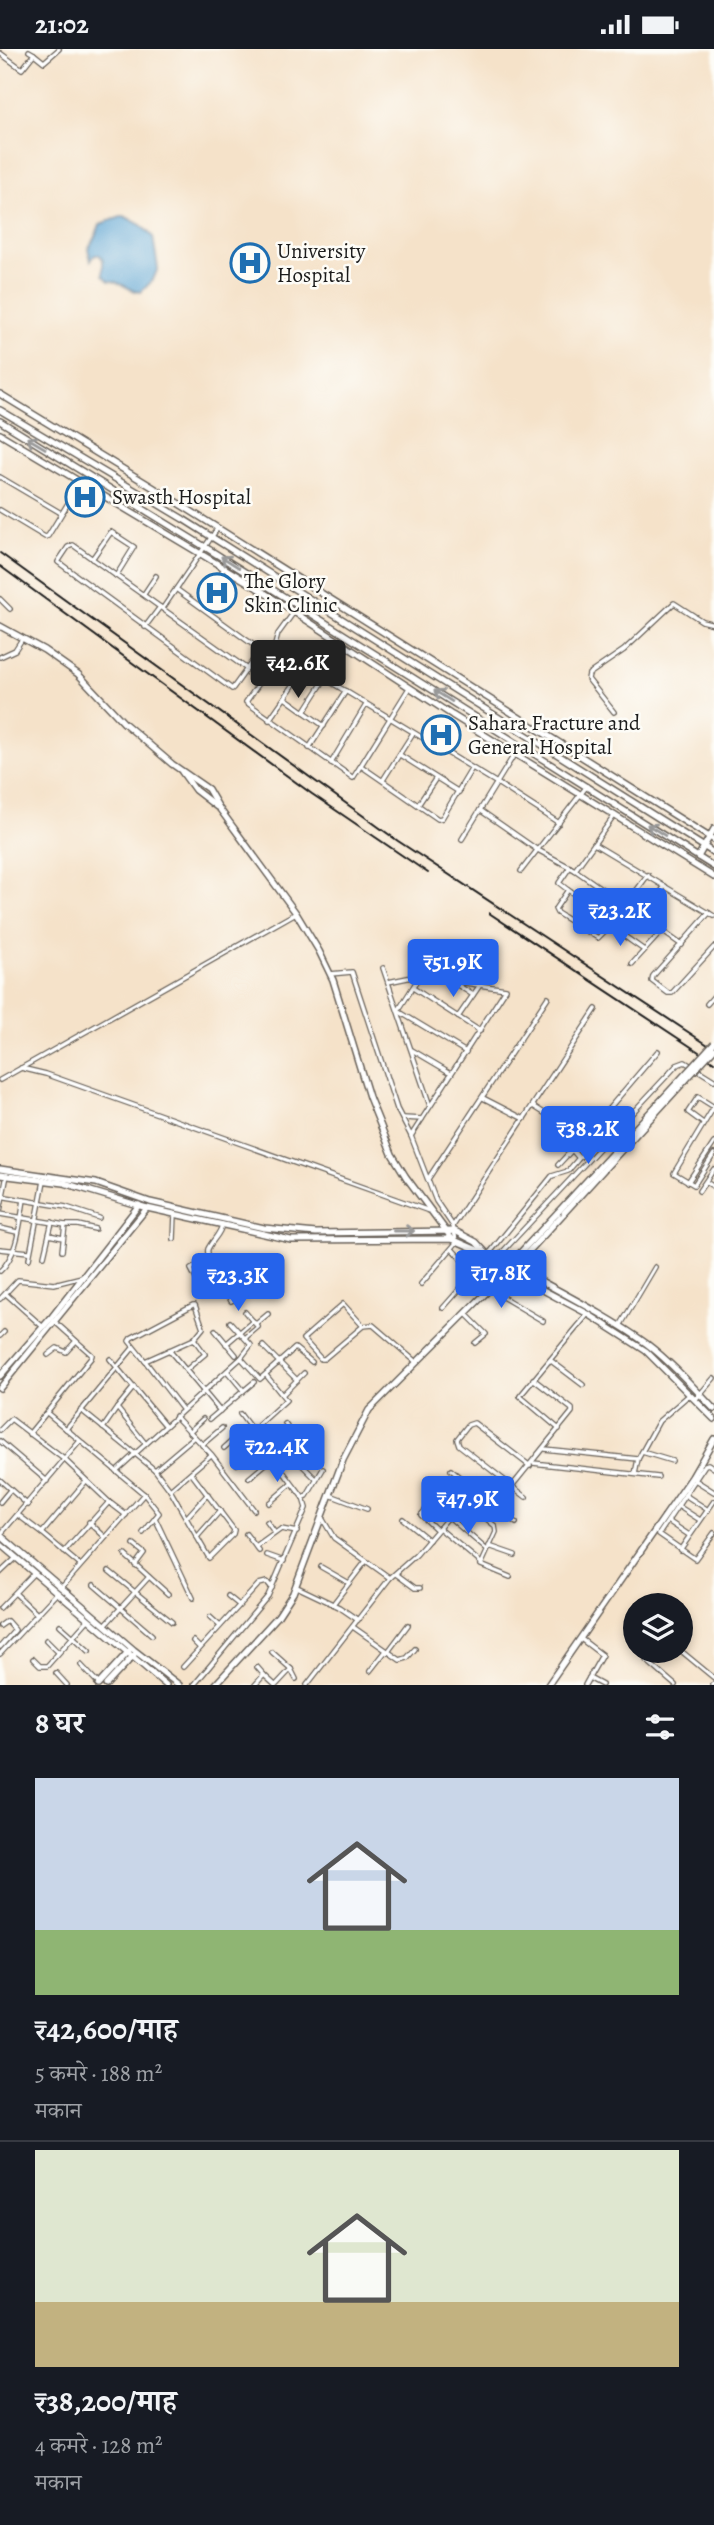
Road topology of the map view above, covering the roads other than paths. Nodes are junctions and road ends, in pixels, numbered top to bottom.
1 (59, 49) edge
2 (30, 51) edge
3 (0, 53) edge
4 (0, 394) edge
5 (0, 409) edge
6 (0, 421) edge
7 (0, 434) edge
8 (0, 477) edge
9 (81, 482) junction
10 (0, 510) edge
11 (61, 513) junction
12 (217, 529) junction
13 (211, 538) junction
14 (205, 547) junction
15 (200, 553) junction
16 (92, 559) junction
17 (224, 568) junction
18 (116, 576) junction
19 (156, 576) dead end
20 (176, 589) junction
21 (209, 594) dead end
22 (143, 595) junction
23 (0, 600) edge
24 (161, 608) junction
25 (10, 609) dead end
26 (294, 612) junction
27 (714, 624) edge
28 (145, 627) junction
29 (2, 628) edge
30 (22, 639) junction
31 (281, 652) junction
32 (0, 657) edge
33 (306, 667) junction
34 (247, 669) junction
35 (325, 680) junction
36 (410, 686) junction
37 (346, 691) junction
38 (285, 698) junction
39 (367, 705) junction
40 (304, 712) junction
41 (614, 712) dead end
42 (390, 718) junction
43 (269, 720) junction
44 (324, 726) junction
45 (414, 733) junction
46 (309, 748) junction
47 (515, 753) junction
48 (400, 755) junction
49 (331, 763) junction
50 (361, 766) junction
51 (472, 768) junction
52 (181, 769) junction
53 (436, 777) junction
54 (383, 781) junction
55 (497, 783) junction
56 (587, 786) junction
57 (459, 792) junction
58 (581, 794) junction
59 (418, 805) junction
60 (219, 808) junction
61 (480, 810) junction
62 (615, 815) junction
63 (559, 823) junction
64 (714, 829) edge
65 (462, 839) dead end
66 (711, 839) edge
67 (594, 844) junction
68 (704, 847) junction
69 (537, 849) junction
70 (714, 853) edge
71 (695, 855) junction
72 (689, 861) junction
73 (714, 867) edge
74 (572, 868) junction
75 (521, 871) dead end
76 (648, 875) junction
77 (714, 877) edge
78 (665, 886) junction
79 (568, 890) junction
80 (626, 906) junction
81 (296, 913) junction
82 (712, 915) edge
83 (643, 918) junction
84 (614, 921) junction
85 (610, 926) junction
86 (662, 931) junction
87 (682, 945) junction
88 (714, 947) edge
89 (644, 950) junction
90 (632, 964) dead end
91 (383, 968) dead end
92 (330, 974) junction
93 (422, 975) junction
94 (452, 981) junction
95 (388, 982) junction
96 (480, 985) junction
97 (413, 988) junction
98 (473, 995) junction
99 (714, 996) edge
100 (548, 997) dead end
101 (707, 1004) dead end
102 (596, 1009) dead end
103 (398, 1011) junction
104 (458, 1017) junction
105 (480, 1031) junction
106 (714, 1043) edge
107 (411, 1049) junction
108 (714, 1049) edge
109 (658, 1051) dead end
110 (466, 1052) junction
111 (22, 1068) junction
112 (451, 1074) junction
113 (0, 1080) edge
114 (714, 1080) edge
115 (483, 1098) junction
116 (430, 1106) junction
117 (533, 1106) junction
118 (714, 1107) edge
119 (403, 1118) junction
120 (422, 1119) junction
121 (524, 1119) junction
122 (704, 1123) junction
123 (411, 1136) junction
124 (714, 1143) edge
125 (572, 1150) junction
126 (713, 1156) edge
127 (578, 1159) junction
128 (558, 1165) dead end
129 (583, 1165) junction
130 (0, 1169) edge
131 (714, 1169) edge
132 (3, 1175) edge
133 (42, 1177) junction
134 (428, 1179) junction
135 (688, 1182) junction
136 (705, 1182) junction
137 (714, 1187) edge
138 (699, 1191) dead end
139 (1, 1197) edge
140 (24, 1200) junction
141 (40, 1203) junction
142 (141, 1203) junction
143 (149, 1205) junction
144 (0, 1212) edge
145 (432, 1212) junction
146 (561, 1213) junction
147 (175, 1214) junction
148 (21, 1218) junction
149 (99, 1218) dead end
150 (36, 1219) junction
151 (52, 1222) junction
152 (222, 1224) junction
153 (65, 1225) junction
154 (0, 1228) edge
155 (94, 1229) dead end
156 (454, 1229) junction
157 (445, 1230) junction
158 (17, 1232) junction
159 (49, 1235) junction
160 (63, 1238) junction
161 (174, 1239) dead end
162 (455, 1240) junction
163 (0, 1249) edge
164 (452, 1249) junction
165 (13, 1251) junction
166 (62, 1251) dead end
167 (30, 1252) junction
168 (486, 1254) junction
169 (44, 1256) dead end
170 (29, 1259) dead end
171 (209, 1259) junction
172 (498, 1261) junction
173 (655, 1267) dead end
174 (0, 1271) edge
175 (509, 1271) junction
176 (82, 1277) junction
177 (219, 1278) junction
178 (421, 1284) dead end
179 (202, 1290) dead end
180 (6, 1294) junction
181 (0, 1300) edge
182 (443, 1308) dead end
183 (245, 1312) dead end
184 (590, 1312) junction
185 (464, 1313) junction
186 (268, 1314) dead end
187 (53, 1320) junction
188 (543, 1321) dead end
189 (230, 1322) dead end
190 (254, 1323) junction
191 (363, 1326) junction
192 (43, 1327) junction
193 (618, 1329) junction
194 (215, 1330) dead end
195 (4, 1332) dead end
196 (240, 1332) junction
197 (0, 1336) edge
198 (245, 1338) junction
199 (194, 1339) junction
200 (76, 1341) junction
201 (475, 1343) dead end
202 (226, 1344) junction
203 (263, 1346) dead end
204 (134, 1348) junction
205 (169, 1350) junction
206 (48, 1355) dead end
207 (239, 1356) junction
208 (110, 1360) dead end
209 (414, 1360) junction
210 (550, 1360) junction
211 (145, 1361) junction
212 (312, 1362) dead end
213 (279, 1363) junction
214 (118, 1367) junction
215 (2, 1369) edge
216 (187, 1370) junction
217 (227, 1370) junction
218 (304, 1373) dead end
219 (266, 1375) junction
220 (0, 1376) edge
221 (714, 1378) edge
222 (533, 1379) junction
223 (297, 1380) junction
224 (254, 1382) dead end
225 (583, 1385) dead end
226 (134, 1387) junction
227 (0, 1388) edge
228 (204, 1391) junction
229 (243, 1391) junction
230 (283, 1395) junction
231 (689, 1395) junction
232 (698, 1397) junction
233 (117, 1408) junction
234 (183, 1409) junction
235 (714, 1409) edge
236 (81, 1411) junction
237 (220, 1411) junction
238 (47, 1413) junction
239 (240, 1414) dead end
240 (175, 1416) junction
241 (203, 1419) dead end
242 (210, 1419) dead end
243 (714, 1419) edge
244 (165, 1425) junction
245 (285, 1425) dead end
246 (222, 1427) dead end
247 (103, 1428) junction
248 (66, 1429) junction
249 (251, 1429) junction
250 (559, 1429) junction
251 (0, 1430) edge
252 (189, 1432) junction
253 (29, 1434) junction
254 (194, 1437) junction
255 (714, 1439) edge
256 (0, 1441) edge
257 (80, 1441) junction
258 (262, 1443) junction
259 (145, 1444) junction
260 (202, 1445) junction
261 (224, 1448) dead end
262 (544, 1449) junction
263 (642, 1452) junction
264 (135, 1453) junction
265 (212, 1455) junction
266 (272, 1457) junction
267 (65, 1459) junction
268 (638, 1459) junction
269 (672, 1461) dead end
270 (237, 1464) dead end
271 (531, 1464) junction
272 (303, 1465) dead end
273 (714, 1468) edge
274 (323, 1469) dead end
275 (155, 1470) junction
276 (451, 1470) dead end
277 (116, 1471) junction
278 (191, 1473) junction
279 (634, 1475) junction
280 (658, 1477) dead end
281 (249, 1478) dead end
282 (439, 1479) dead end
283 (0, 1480) edge
284 (316, 1480) junction
285 (695, 1480) junction
286 (47, 1481) junction
287 (86, 1481) junction
288 (292, 1483) junction
289 (447, 1486) junction
290 (513, 1486) junction
291 (10, 1489) junction
292 (170, 1490) junction
293 (714, 1492) edge
294 (144, 1494) junction
295 (208, 1494) junction
296 (330, 1495) junction
297 (526, 1497) dead end
298 (681, 1497) junction
299 (303, 1498) junction
300 (463, 1500) junction
301 (714, 1501) edge
302 (0, 1502) edge
303 (109, 1502) junction
304 (269, 1503) dead end
305 (28, 1505) junction
306 (678, 1506) junction
307 (496, 1507) junction
308 (367, 1509) dead end
309 (254, 1510) dead end
310 (708, 1510) junction
311 (220, 1511) junction
312 (18, 1515) junction
313 (126, 1515) junction
314 (449, 1517) junction
315 (155, 1518) junction
316 (186, 1518) junction
317 (322, 1518) junction
318 (403, 1519) dead end
319 (701, 1520) junction
320 (668, 1521) junction
321 (89, 1522) junction
322 (267, 1523) dead end
323 (516, 1523) dead end
324 (438, 1529) junction
325 (297, 1532) junction
326 (42, 1533) junction
327 (143, 1533) dead end
328 (714, 1533) edge
329 (246, 1534) dead end
330 (275, 1534) junction
331 (0, 1535) edge
332 (690, 1536) junction
333 (105, 1537) junction
334 (197, 1537) junction
335 (429, 1540) junction
336 (0, 1544) edge
337 (134, 1545) dead end
338 (488, 1548) junction
339 (680, 1550) junction
340 (64, 1552) junction
341 (125, 1555) dead end
342 (267, 1555) dead end
343 (515, 1555) dead end
344 (16, 1558) junction
345 (284, 1561) junction
346 (366, 1561) junction
347 (481, 1563) junction
348 (135, 1565) junction
349 (81, 1566) junction
350 (321, 1567) dead end
351 (36, 1571) junction
352 (109, 1571) dead end
353 (0, 1573) edge
354 (396, 1574) junction
355 (149, 1577) junction
356 (510, 1577) dead end
357 (390, 1578) junction
358 (349, 1583) junction
359 (94, 1585) dead end
360 (295, 1586) junction
361 (272, 1588) junction
362 (420, 1588) dead end
363 (59, 1590) junction
364 (135, 1592) junction
365 (15, 1593) junction
366 (168, 1594) dead end
367 (229, 1596) dead end
368 (194, 1598) dead end
369 (333, 1604) junction
370 (239, 1605) junction
371 (0, 1608) edge
372 (120, 1608) junction
373 (37, 1614) junction
374 (210, 1617) dead end
375 (88, 1619) junction
376 (358, 1620) junction
377 (172, 1622) dead end
378 (60, 1625) dead end
379 (105, 1625) junction
380 (408, 1625) dead end
381 (0, 1626) edge
382 (219, 1626) junction
383 (353, 1627) junction
384 (152, 1635) dead end
385 (72, 1637) junction
386 (581, 1639) junction
387 (46, 1640) dead end
388 (192, 1641) dead end
389 (4, 1645) edge
390 (200, 1649) junction
391 (415, 1649) dead end
392 (89, 1651) dead end
393 (272, 1651) dead end
394 (58, 1652) junction
395 (132, 1652) junction
396 (386, 1652) junction
397 (0, 1654) edge
398 (33, 1659) dead end
399 (693, 1661) edge
400 (649, 1663) edge
401 (81, 1665) dead end
402 (183, 1667) dead end
403 (257, 1667) dead end
404 (291, 1669) junction
405 (370, 1671) dead end
406 (55, 1673) dead end
407 (264, 1675) junction
408 (589, 1678) junction
409 (714, 1678) edge
410 (296, 1679) dead end
411 (161, 1683) edge
412 (550, 1684) edge
413 (67, 1685) edge
414 (101, 1685) edge
415 (178, 1685) edge
416 (194, 1685) edge
417 (215, 1685) edge
418 (255, 1685) edge
419 (275, 1685) edge
420 (307, 1685) edge
421 (585, 1685) edge
422 (602, 1685) edge
423 (675, 1685) edge

1 - 2 street
2 - 3 street
4 - 12 street
5 - 13 street
14 -> 6 street
7 - 9 street
8 - 11 street
9 - 11 street
9 - 15 street
10 - 11 street
12 - 13 street
12 - 66 street
13 - 14 street
13 - 68 street
14 - 15 street
56 -> 14 street
15 - 17 street
15 - 20 street
16 - 18 street
16 - 18 street
16 - 28 street
17 - 21 street
17 - 26 street
18 - 22 street
19 - 22 street
20 - 24 street
20 - 34 street
22 - 24 street
23 - 25 street
24 - 28 street
24 - 34 street
26 - 31 street
26 - 36 street
27 - 41 street
28 - 34 street
29 - 30 street
30 - 32 street
30 - 52 street
31 - 33 street
31 - 43 street
33 - 35 street
33 - 38 street
35 - 37 street
35 - 40 street
36 - 42 street
36 - 47 street
37 - 39 street
37 - 44 street
38 - 40 street
38 - 43 street
39 - 42 street
39 - 49 street
40 - 44 street
42 - 45 street
42 - 50 street
43 - 46 street
44 - 46 street
45 - 48 street
45 - 51 street
46 - 49 street
47 - 55 street
47 - 58 street
48 - 53 street
48 - 54 street
49 - 50 street
50 - 54 street
51 - 55 street
51 - 57 street
52 - 60 street
52 - 60 street
53 - 57 street
53 - 59 street
54 - 59 street
55 - 61 street
55 - 63 street
56 - 58 street
71 -> 56 street
57 - 59 street
58 - 62 street
58 - 63 street
60 - 81 street
61 - 65 street
61 - 69 street
62 - 67 street
62 - 72 street
63 - 69 street
64 - 66 street
66 - 68 street
67 - 74 street
67 - 76 street
68 - 70 street
68 - 71 street
69 - 74 street
69 - 75 street
71 - 72 street
71 - 73 street
72 - 77 street
74 - 79 street
74 - 80 street
76 - 78 street
76 - 80 street
78 - 82 street
78 - 83 street
79 - 84 street
79 - 85 street
80 - 83 street
80 - 84 street
81 - 92 street
81 - 111 street
82 - 87 street
83 - 86 street
84 - 85 street
85 - 89 street
86 - 87 street
86 - 89 street
87 - 88 street
89 - 90 street
91 - 95 street
92 - 119 street
92 - 145 street
93 - 94 street
93 - 95 street
93 - 97 street
94 - 96 street
94 - 98 street
95 - 103 street
96 - 98 street
96 - 105 street
97 - 103 street
97 - 104 street
98 - 104 street
99 - 101 street
100 - 115 street
102 - 117 street
103 - 107 street
103 - 110 street
104 - 105 street
105 - 110 street
106 - 146 street, bridge
107 - 112 street
107 - 116 street
108 - 146 street, bridge
109 - 127 street
110 - 112 street
111 - 113 street
111 - 145 street
112 - 116 street
114 - 129 street
115 - 121 street
115 - 134 street
116 - 120 street
117 - 121 street
117 - 125 street
118 - 122 street
118 - 122 street
119 - 120 street
119 - 123 street
120 - 123 street
121 - 156 street
122 - 135 street
123 - 134 street
124 - 135 street
125 - 127 street
125 - 128 street
126 - 135 street
127 - 129 street
127 - 168 street
129 - 172 street
130 - 133 street
131 - 136 street
132 - 133 street
132 - 139 street
133 - 141 street
133 - 142 street
134 - 156 street
136 - 137 street
136 - 138 street
139 - 140 street
139 - 144 street
140 - 141 street
140 - 148 street
141 - 149 street
141 - 150 street
142 - 143 street
142 - 176 street
143 - 147 street
143 -> 157 street
143 - 187 street
144 - 148 street
145 - 157 street
146 - 175 street
147 - 152 street
147 - 161 street
148 - 150 street
148 - 158 street
150 - 151 street
150 - 167 street
151 - 153 street
151 - 159 street
152 - 162 street
152 - 171 street
153 - 155 street
153 - 160 street
154 - 158 street
156 - 157 street
156 - 162 street
156 - 168 street
157 - 162 street
158 - 165 street
159 - 160 street
159 - 169 street
160 - 166 street
162 - 164 street
162 - 168 street
163 - 165 street
164 - 178 street
164 - 182 street
165 - 167 street
165 - 174 street
167 - 170 street
168 - 172 street
171 - 177 street
171 - 179 street
172 - 175 street
173 - 193 street
175 - 184 street
175 - 185 street
175 - 188 street
176 - 180 street
176 - 187 street
177 - 177 street
180 - 181 street
180 - 192 street
183 - 190 street
184 - 193 street
184 - 210 street
185 - 201 street
185 - 209 street
186 - 190 street
187 - 192 street
187 - 200 street
187 - 227 street
189 - 196 street
190 - 196 street
190 - 198 street
191 - 191 street
191 - 209 street
192 - 215 street
193 - 231 street
193 - 232 street
194 - 202 street
195 - 197 street
196 - 198 street
196 - 202 street
198 - 207 street
199 - 204 street
199 - 205 street
199 - 216 street
200 - 206 street
200 - 238 street
202 - 207 street
203 - 213 street
204 - 211 street
204 - 214 street
205 - 211 street
205 - 216 street
207 - 217 street
207 - 219 street
208 - 214 street
209 - 296 street
210 - 222 street
210 - 225 street
211 - 234 street
212 - 213 street
213 - 219 street
213 - 223 street
214 - 226 street
214 - 236 street
215 - 220 street
216 - 228 street
217 - 228 street
217 - 229 street
218 - 223 street
219 - 230 street
221 - 232 street
222 - 250 street
222 - 250 street
223 - 230 street
224 - 229 street
226 - 233 street
226 - 244 street
228 - 234 street
228 - 237 street
229 - 237 street
230 - 249 street
231 - 232 street
231 - 263 street
232 - 235 street
232 - 243 street
233 - 247 street
233 - 259 street
234 - 240 street
236 - 247 street
236 - 248 street
237 - 242 street
238 - 248 street
238 - 253 street
239 - 249 street
240 - 244 street
240 - 252 street
241 - 252 street
244 - 259 street
245 - 266 street
246 - 260 street
247 - 264 street
248 - 257 street
249 - 258 street
249 - 261 street
250 - 262 street
251 - 253 street
252 - 254 street
253 - 267 street
254 - 260 street
254 - 275 street
255 - 298 street
256 - 286 street
257 - 267 street
257 - 277 street
258 - 266 street
258 - 270 street
259 - 264 street
260 - 265 street
262 - 268 street
262 - 271 street
263 - 268 street
263 - 269 street
264 - 275 street
264 - 277 street
265 - 278 street
265 - 309 street
266 - 281 street
266 - 288 street
267 - 286 street
267 - 287 street
268 - 279 street
271 - 279 street
271 - 290 street
271 - 290 street
272 - 284 street
273 - 285 street
274 - 284 street
275 - 292 street
276 - 307 street
277 - 294 street
278 - 292 street
278 - 295 street
279 - 280 street
282 - 289 street
283 - 291 street
284 - 299 street
285 - 293 street
285 - 298 street
286 - 305 street
287 - 303 street
287 - 326 street
288 - 299 street
288 - 304 street
289 - 300 street
289 - 324 street
290 - 297 street
290 - 307 street
291 - 302 street
291 - 305 street
292 - 316 street
294 - 313 street
294 - 315 street
295 - 311 street
295 - 316 street
296 - 308 street
296 - 317 street
298 - 306 street
298 - 310 street
298 - 386 street
299 - 325 street
300 - 314 street
300 - 338 street
301 - 310 street
303 - 313 street
303 - 321 street
305 - 312 street
306 - 319 street
306 - 320 street
307 - 323 street
310 - 319 street
311 - 334 street
311 - 334 street
312 - 326 street
312 - 331 street
313 - 333 street
314 - 324 street
314 - 338 street
315 - 327 street
315 - 368 street
316 - 334 street
317 - 346 street
317 - 360 street
318 - 335 street
319 - 332 street
320 - 332 street
320 - 339 street
321 - 333 street
321 - 340 street
322 - 330 street
324 - 335 street
324 - 347 street
325 - 330 street
325 - 345 street
326 - 340 street
328 - 339 street
329 - 330 street
331 - 351 street
332 - 339 street
333 - 349 street
335 - 354 street
336 - 344 street
337 - 348 street
338 - 343 street
338 - 347 street
340 - 349 street
341 - 348 street
342 - 345 street
344 - 351 street
344 - 353 street
345 - 361 street
346 - 357 street
346 - 358 street
347 - 356 street
348 - 355 street
349 - 363 street
350 - 358 street
351 - 363 street
351 - 365 street
352 - 364 street
354 - 357 street
354 - 362 street
355 - 364 street
355 - 366 street
357 - 376 street
358 - 369 street
359 - 372 street
360 - 369 street
360 - 417 street
361 - 370 street
361 - 416 street
363 - 373 street
363 - 375 street
363 - 379 street
364 - 372 street
364 - 377 street
365 - 371 street
365 - 373 street
367 - 370 street
369 - 376 street
370 - 382 street
372 - 379 street
372 - 384 street
373 - 389 street
374 - 382 street
375 - 385 street
375 - 395 street
376 - 383 street
378 - 385 street
379 - 395 street
380 - 396 street
381 - 389 street
382 - 390 street
383 - 396 street
383 - 420 street
385 - 392 street
385 - 394 street
386 - 408 street
386 - 412 street
387 - 394 street
388 - 390 street
389 - 397 street
390 - 402 street
391 - 396 street
393 - 404 street
394 - 398 street
395 - 411 street
395 - 414 street
395 - 415 street
396 - 405 street
399 - 409 street
400 - 423 street
401 - 414 street
403 - 407 street
404 - 410 street
404 - 419 street
406 - 413 street
407 - 418 street
407 - 419 street
408 - 421 street
408 - 422 street

